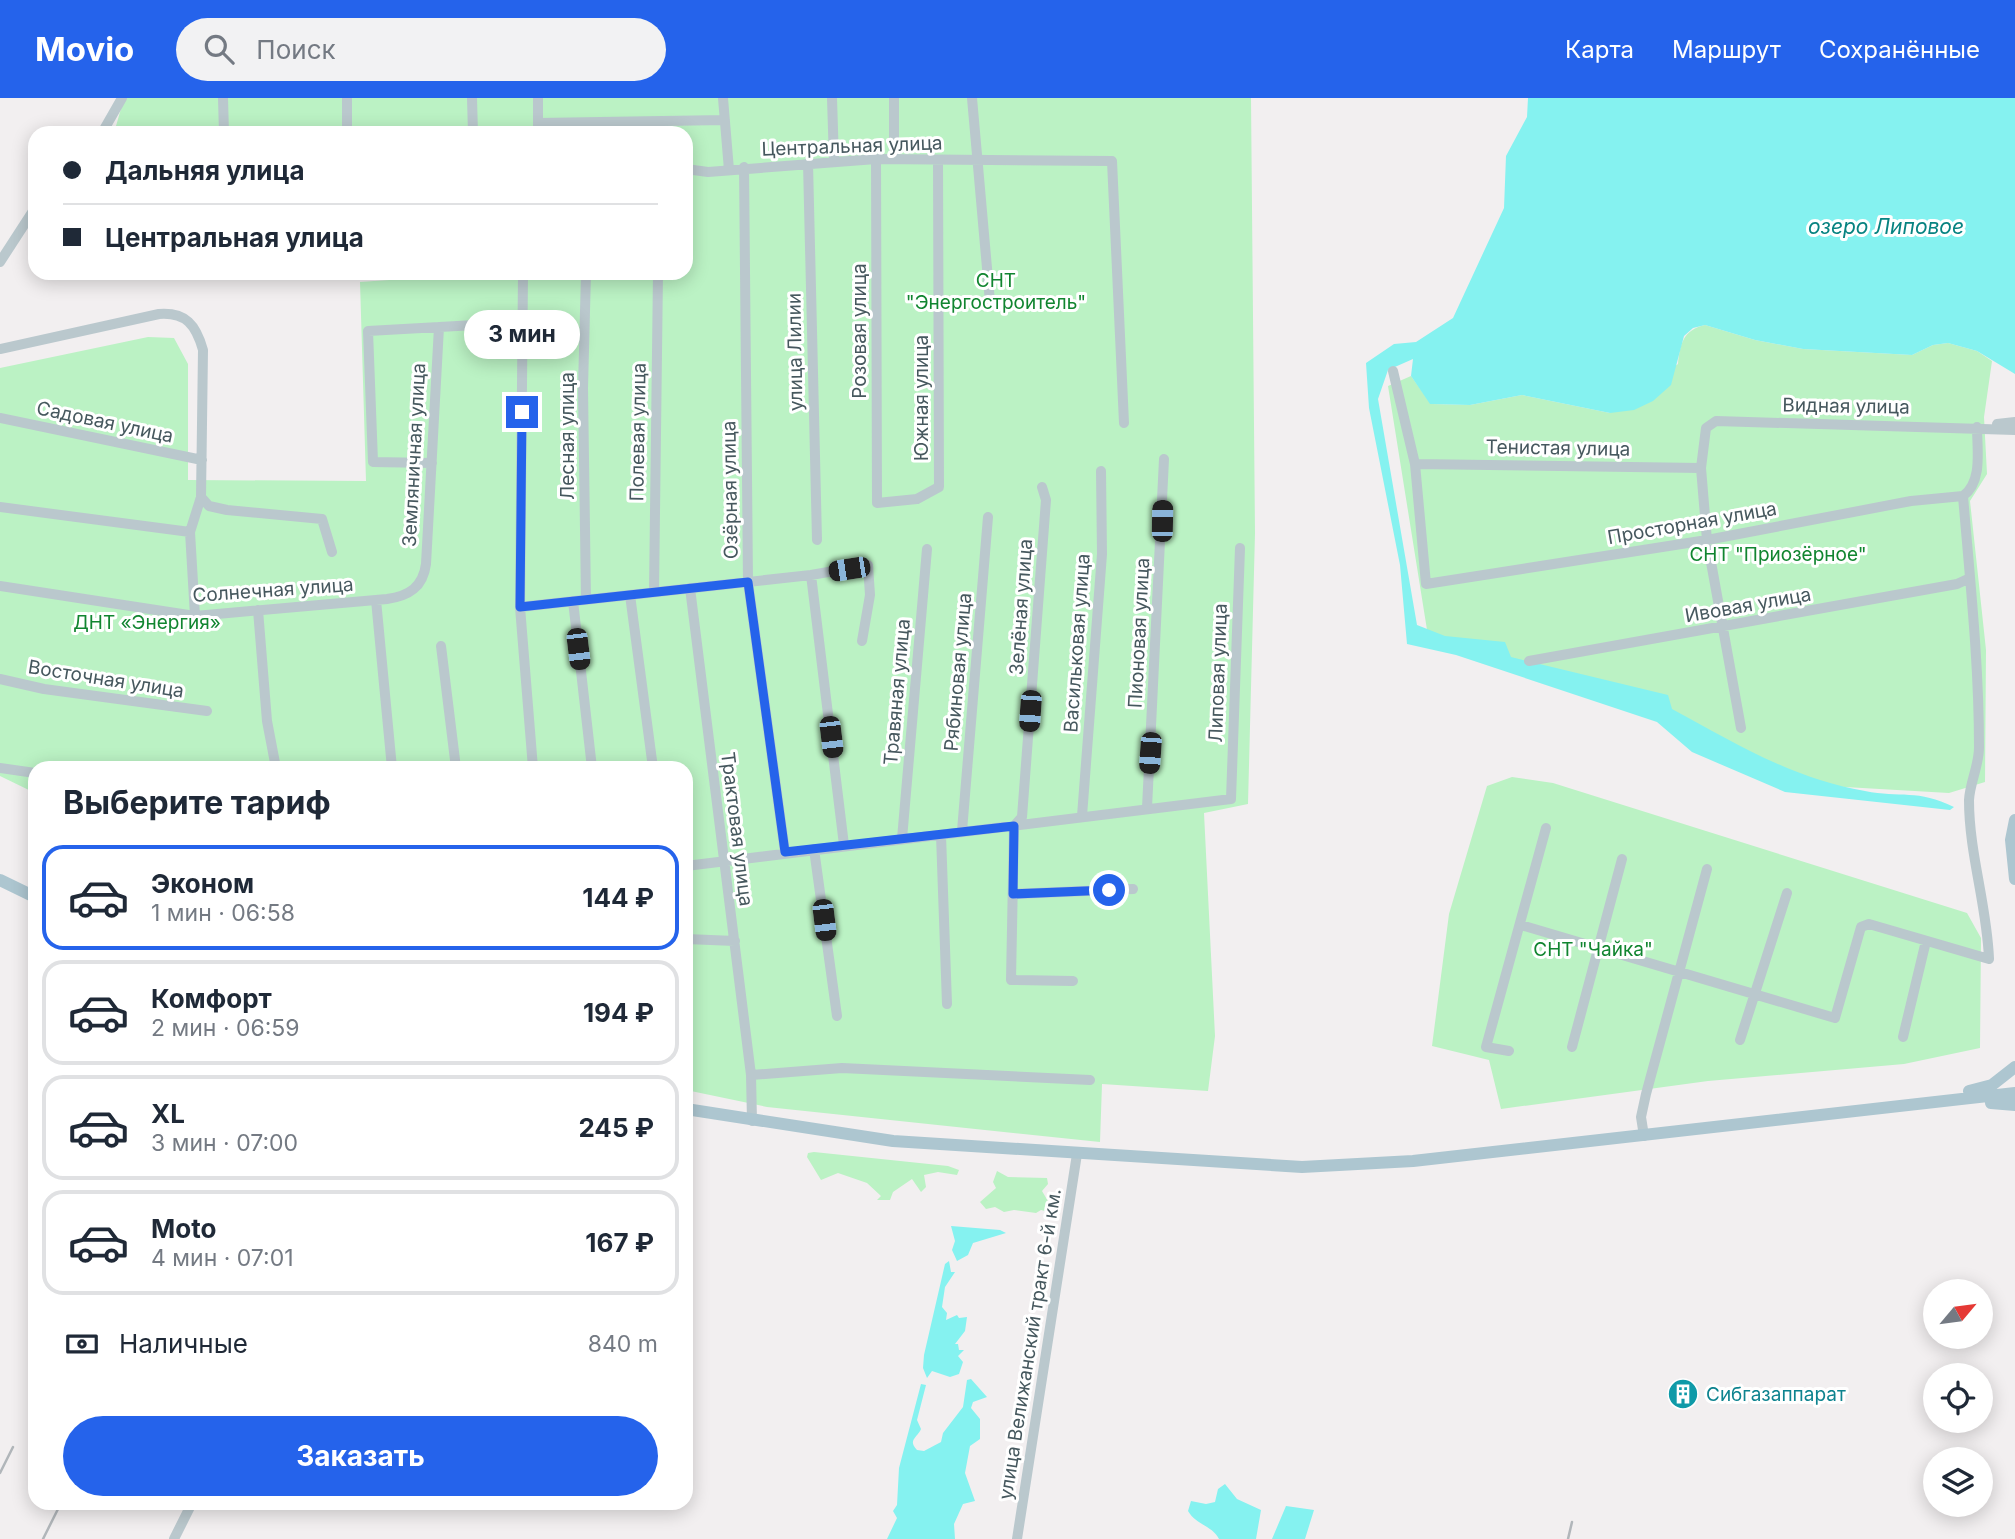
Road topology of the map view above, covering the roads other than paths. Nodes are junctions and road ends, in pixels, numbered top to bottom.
1 (122, 98) edge
2 (223, 98) edge
3 (347, 98) edge
4 (472, 98) edge
5 (538, 98) edge
6 (723, 98) edge
7 (832, 98) edge
8 (894, 98) edge
9 (972, 98) edge
10 (725, 120) junction
11 (106, 126) edge
12 (224, 126) edge
13 (348, 126) edge
14 (473, 126) edge
15 (538, 126) edge
16 (585, 126) edge
17 (876, 159) junction
18 (894, 159) junction
19 (976, 159) junction
20 (834, 161) junction
21 (939, 161) junction
22 (808, 163) junction
23 (744, 167) junction
24 (693, 170) edge
25 (729, 170) junction
26 (28, 219) edge
27 (0, 262) edge
28 (523, 280) edge
29 (586, 280) edge
30 (658, 280) edge
31 (990, 302) dead end
32 (475, 325) dead end
33 (439, 327) junction
34 (0, 349) edge
35 (1393, 371) dead end
36 (0, 418) edge
37 (2015, 422) edge
38 (1124, 423) dead end
39 (1980, 427) junction
40 (2015, 430) edge
41 (1164, 459) dead end
42 (202, 460) junction
43 (432, 463) junction
44 (1415, 464) junction
45 (1701, 468) junction
46 (1101, 471) dead end
47 (1042, 486) dead end
48 (1963, 496) junction
49 (201, 497) junction
50 (877, 503) joint
51 (0, 507) edge
52 (988, 517) dead end
53 (190, 532) junction
54 (817, 540) dead end
55 (1707, 540) junction
56 (1240, 548) dead end
57 (927, 549) dead end
58 (332, 552) dead end
59 (811, 575) junction
60 (1970, 578) junction
61 (748, 582) junction
62 (419, 584) joint
63 (0, 586) edge
64 (690, 588) junction
65 (654, 592) junction
66 (630, 595) junction
67 (376, 600) junction
68 (586, 600) junction
69 (573, 601) junction
70 (520, 607) junction
71 (258, 610) junction
72 (195, 616) junction
73 (1722, 627) junction
74 (862, 642) dead end
75 (441, 646) dead end
76 (1529, 661) dead end
77 (0, 679) edge
78 (207, 711) dead end
79 (1741, 728) dead end
80 (275, 761) edge
81 (391, 761) edge
82 (455, 761) edge
83 (532, 761) edge
84 (591, 761) edge
85 (652, 761) edge
86 (0, 768) edge
87 (28, 773) edge
88 (1147, 808) junction
89 (1082, 816) junction
90 (2015, 820) edge
91 (1014, 826) junction
92 (1546, 828) dead end
93 (962, 831) junction
94 (941, 835) junction
95 (902, 839) junction
96 (844, 845) junction
97 (814, 849) junction
98 (785, 852) junction
99 (1622, 859) dead end
100 (723, 862) junction
101 (693, 865) edge
102 (1707, 869) dead end
103 (2015, 879) edge
104 (0, 880) edge
105 (1133, 890) dead end
106 (1787, 893) dead end
107 (28, 894) edge
108 (1013, 894) junction
109 (1521, 925) junction
110 (693, 939) edge
111 (735, 941) junction
112 (1926, 941) junction
113 (1599, 949) junction
114 (1678, 974) junction
115 (1073, 981) dead end
116 (1755, 992) junction
117 (947, 1004) dead end
118 (837, 1016) dead end
119 (1903, 1037) dead end
120 (1740, 1040) dead end
121 (1572, 1046) dead end
122 (1509, 1051) dead end
123 (2015, 1067) edge
124 (751, 1075) junction
125 (1090, 1080) dead end
126 (2015, 1093) edge
127 (2015, 1105) edge
128 (693, 1110) edge
129 (752, 1121) junction
130 (1726, 1126) junction
131 (1644, 1136) junction
132 (1077, 1154) junction
133 (188, 1510) edge
134 (174, 1539) edge
135 (1017, 1539) edge

1 - 11 street
2 - 12 street
3 - 13 street
4 - 14 street
5 - 15 street
6 - 10 street
7 - 20 street
8 - 18 street
9 - 19 street
10 - 16 street
10 - 25 street
17 - 18 street, Центральная улица
17 - 20 street, Центральная улица
17 - 50 street, Розовая улица
18 - 21 street, Центральная улица
19 - 21 street, Центральная улица
19 - 31 street
19 - 38 street, Центральная улица
20 - 22 street, Центральная улица
21 - 50 street, Южная улица
22 - 23 street, Центральная улица
22 - 54 street, улица Лилии
23 - 25 street, Центральная улица
23 - 61 street, Озёрная улица
24 - 25 street, Центральная улица
26 - 27 street
28 - 70 street
29 - 68 street, Лесная улица
30 - 65 street, Полевая улица
32 - 33 street
33 - 43 street, Земляничная улица
33 - 43 street
34 - 42 street
35 - 44 street
36 - 42 street, Садовая улица
37 - 39 street
39 - 40 street
39 - 45 street, Видная улица
39 - 48 street
41 - 88 street, Пионовая улица
42 - 49 street
43 - 62 street, Земляничная улица
44 - 45 street, Тенистая улица
44 - 55 street, Просторная улица
45 - 55 street
46 - 89 street, Васильковая улица
47 - 91 street, Зелёная улица
48 - 55 street, Просторная улица
48 - 60 street
49 - 53 street
49 - 58 street
51 - 53 street
52 - 93 street, Рябиновая улица
53 - 72 street
55 - 73 street
56 - 88 street, Липовая улица
57 - 95 street, Травяная улица
59 - 61 street
59 - 74 street
59 - 96 street
60 - 73 street, Ивовая улица
60 - 112 street
61 - 64 street
61 - 98 street, Озёрная улица
62 - 67 street, Солнечная улица
63 - 72 street, Солнечная улица
64 - 65 street
64 - 100 street, Трактовая улица
65 - 66 street
66 - 68 street
66 - 85 street
67 - 71 street, Солнечная улица
67 - 81 street
68 - 69 street
69 - 70 street
69 - 84 street
70 - 83 street
71 - 72 street, Солнечная улица
71 - 80 street
73 - 76 street, Ивовая улица
73 - 79 street
75 - 82 street
77 - 78 street, Восточная улица
86 - 87 street
88 - 89 street
89 - 91 street
90 - 103 main road
91 - 93 street
91 - 108 street, Зелёная улица
92 - 109 street
93 - 94 street
94 - 95 street
94 - 117 street
95 - 96 street
96 - 97 street
97 - 98 street
97 - 118 street
98 - 100 street
99 - 113 street
100 - 101 street
100 - 111 street, Трактовая улица
102 - 114 street
104 - 107 main road
105 - 108 street
106 - 116 street
108 - 115 street, Зелёная улица
109 - 113 street
109 - 122 street
110 - 111 street
111 - 124 street, Трактовая улица
112 - 116 street
112 - 119 street
113 - 114 street
113 - 121 street
114 - 116 street
114 - 131 street
116 - 120 street
123 - 130 main road
124 - 125 street
124 - 129 street, Трактовая улица
126 - 130 main road
127 - 130 main road
128 - 129 main road
129 - 132 main road
130 - 131 main road
131 - 132 main road
132 - 135 street, улица Велижанский тракт 6-й км.
133 - 134 street

